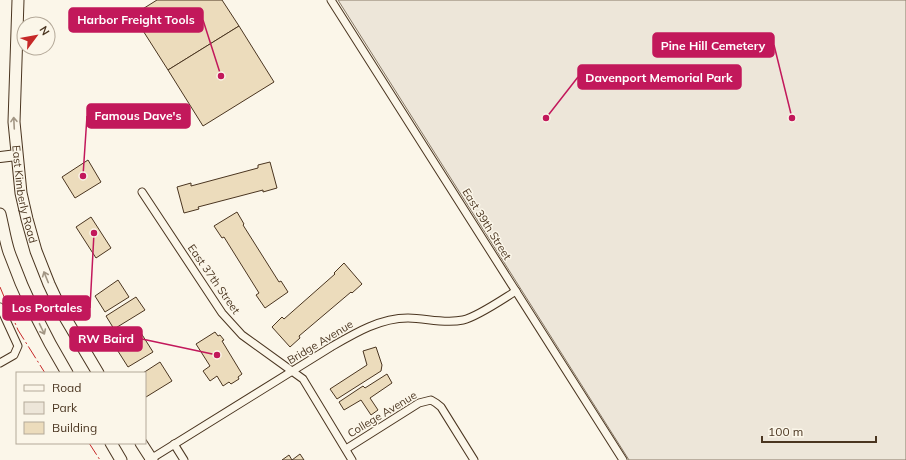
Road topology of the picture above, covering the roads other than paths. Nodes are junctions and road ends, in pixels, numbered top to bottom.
1 (18, 0) edge
2 (331, 0) edge
3 (17, 155) junction
4 (0, 156) edge
5 (142, 192) dead end
6 (0, 214) edge
7 (516, 291) junction
8 (0, 307) edge
9 (0, 364) edge
10 (293, 371) junction
11 (66, 372) edge
12 (97, 372) edge
13 (112, 444) edge
14 (142, 444) edge
15 (174, 444) junction
16 (346, 449) junction
17 (121, 460) edge
18 (151, 460) edge
19 (184, 460) edge
20 (352, 460) edge
21 (474, 460) edge
22 (623, 460) edge

3 -> 1 main road, East Kimberly Road
2 - 7 street, East 39th Street
3 - 4 street
12 -> 3 main road, East Kimberly Road
5 - 10 street, East 37th Street
6 -> 11 main road
7 - 10 street, Bridge Avenue
7 - 22 street, East 39th Street
8 - 9 street
10 - 15 street, Bridge Avenue
10 - 16 street, East 37th Street
13 - 17 main road
14 - 18 main road
15 - 18 street, Bridge Avenue
15 - 19 street
16 - 20 street, East 37th Street
16 - 21 street, College Avenue

